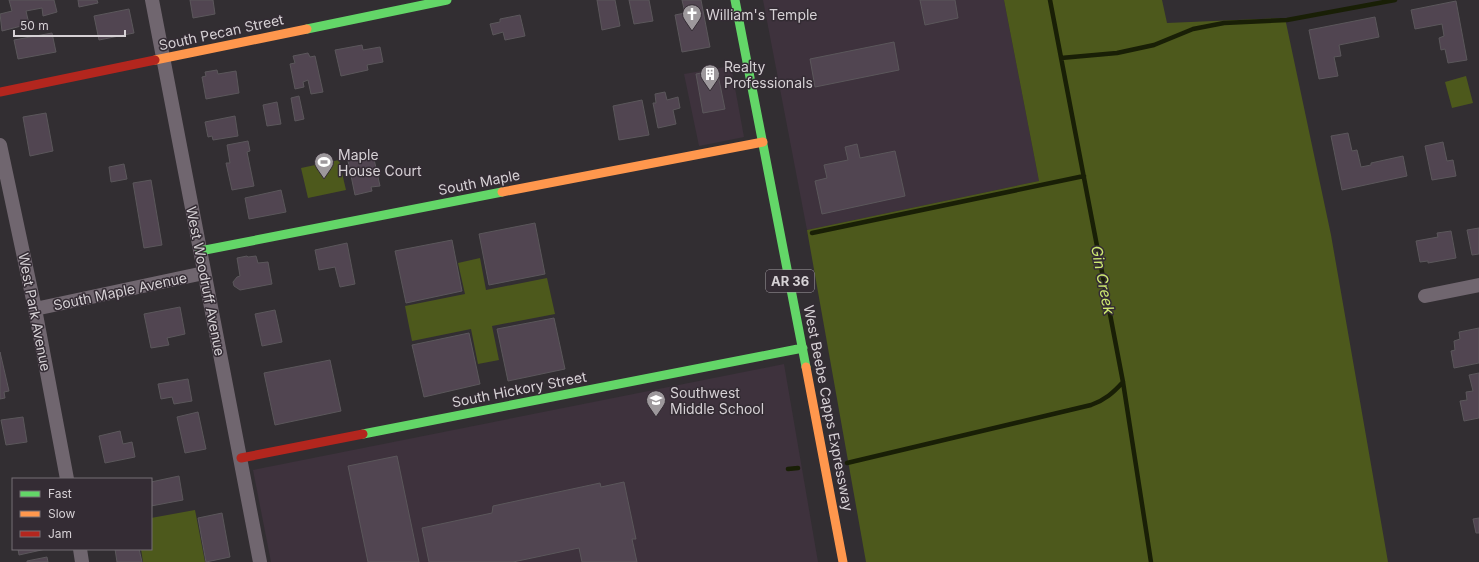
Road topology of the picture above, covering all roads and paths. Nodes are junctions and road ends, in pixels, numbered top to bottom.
1 (152, 0) edge
2 (447, 0) edge
3 (735, 0) edge
4 (162, 58) junction
5 (0, 92) edge
6 (763, 142) junction
7 (0, 145) edge
8 (200, 251) junction
9 (204, 272) junction
10 (1479, 286) edge
11 (1425, 296) dead end
12 (35, 309) junction
13 (803, 348) junction
14 (241, 458) junction
15 (67, 478) edge
16 (80, 550) edge
17 (82, 562) edge
18 (260, 562) edge
19 (843, 562) edge

1 - 4 street, West Woodruff Avenue
2 - 4 street, South Pecan Street
3 - 6 street, West Beebe Capps Expressway / AR 36
4 - 5 street, South Pecan Street
4 - 8 street, West Woodruff Avenue
6 - 8 street, South Maple
6 - 13 street, West Beebe Capps Expressway / AR 36
7 - 12 street, West Park Avenue
8 - 9 street, West Woodruff Avenue
9 - 12 street, South Maple Avenue
9 - 14 street, West Woodruff Avenue
10 - 11 street
12 - 15 street, West Park Avenue
13 - 14 street, South Hickory Street
13 - 19 street, West Beebe Capps Expressway / AR 36
14 - 18 street, West Woodruff Avenue
16 - 17 street

